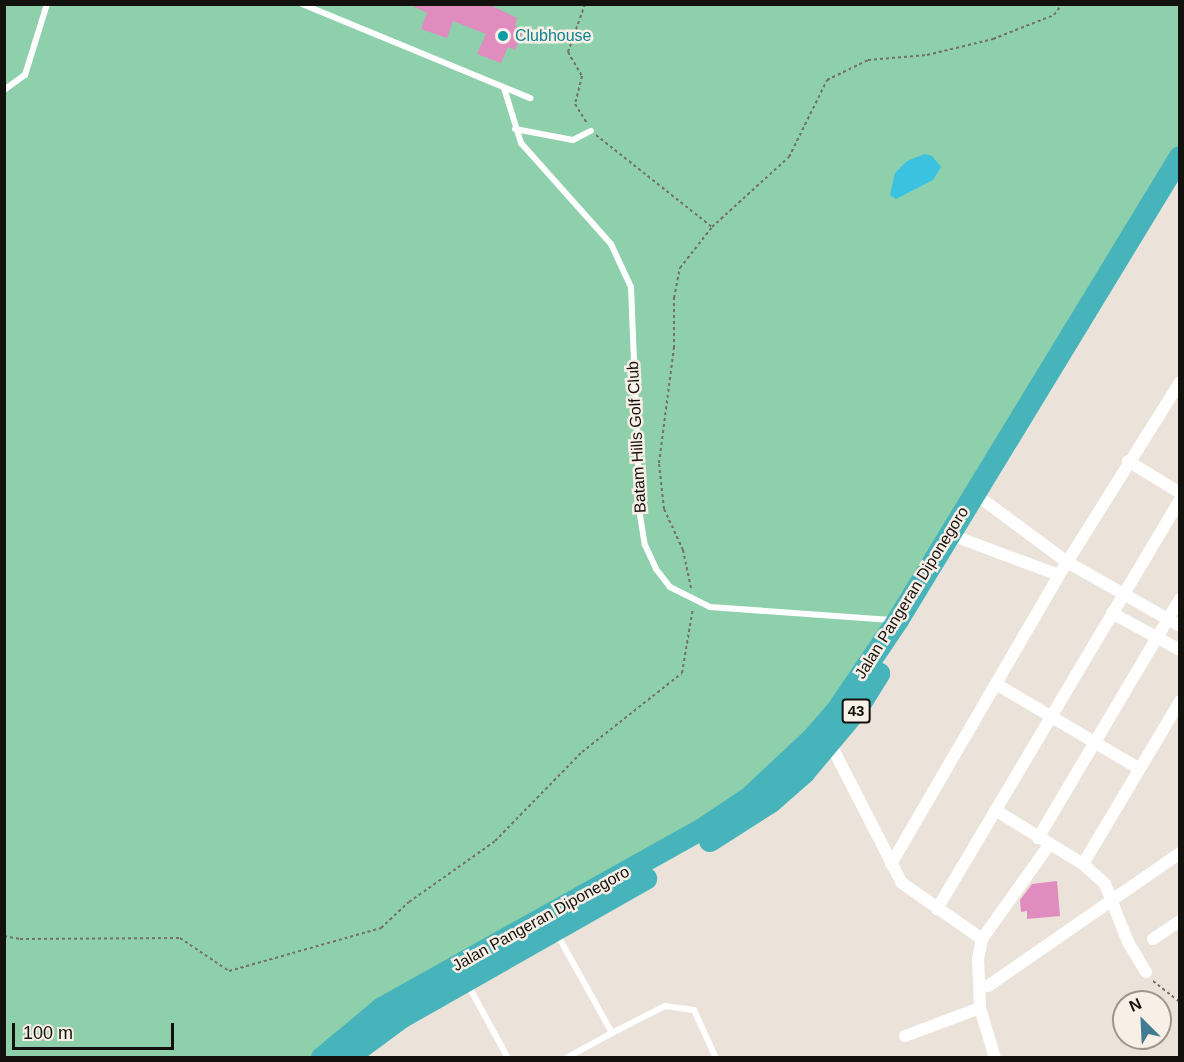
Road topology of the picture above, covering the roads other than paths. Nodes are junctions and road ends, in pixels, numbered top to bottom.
1 (47, 4) edge
2 (302, 4) edge
3 (504, 88) junction
4 (4, 90) edge
5 (530, 98) dead end
6 (515, 129) junction
7 (591, 130) road end
8 (1179, 157) edge
9 (1179, 181) edge
10 (1179, 382) edge
11 (1128, 461) junction
12 (1179, 493) edge
13 (1179, 499) edge
14 (986, 502) junction
15 (962, 539) junction
16 (1067, 562) junction
17 (1059, 575) junction
18 (1122, 595) junction
19 (1179, 599) edge
20 (1112, 613) junction
21 (1167, 619) junction
22 (898, 620) junction
23 (1179, 626) edge
24 (1157, 637) junction
25 (1179, 650) edge
26 (996, 684) junction
27 (1179, 701) edge
28 (1049, 715) junction
29 (1096, 741) junction
30 (830, 743) junction
31 (1138, 768) junction
32 (995, 810) junction
33 (1038, 838) junction
34 (1049, 845) junction
35 (1179, 853) edge
36 (891, 864) junction
37 (1083, 864) junction
38 (1112, 898) junction
39 (937, 909) junction
40 (1179, 921) edge
41 (555, 931) junction
42 (982, 939) junction
43 (1153, 939) dead end
44 (1146, 972) road end
45 (466, 982) junction
46 (988, 986) dead end
47 (981, 1008) junction
48 (612, 1033) junction
49 (905, 1036) dead end
50 (322, 1058) edge
51 (347, 1058) edge
52 (508, 1058) edge
53 (566, 1058) edge
54 (716, 1058) edge
55 (995, 1058) edge

1 - 4 lane
2 - 3 lane
3 - 5 lane
3 - 6 lane, Batam Hills Golf Club
6 - 7 lane
6 - 22 lane, Batam Hills Golf Club
8 - 22 highway, Jalan Pangeran Diponegoro / 43
9 - 14 highway, Jalan Pangeran Diponegoro / 43
10 - 11 street
11 - 12 street
11 - 16 street
13 - 18 street
14 - 15 highway, Jalan Pangeran Diponegoro / 43
14 - 16 street
15 - 17 street
15 - 30 highway, Jalan Pangeran Diponegoro / 43
16 - 17 street
16 - 18 street
17 - 26 street
18 - 20 street
18 - 21 street
19 - 21 street
20 - 24 street
20 - 28 street
21 - 23 street
21 - 24 street
22 - 50 highway, Jalan Pangeran Diponegoro / 43
24 - 25 street
24 - 29 street
26 - 28 street
26 - 36 street
27 - 31 street
28 - 29 street
28 - 32 street
29 - 31 street
29 - 33 street
30 - 36 street
30 - 41 highway, Jalan Pangeran Diponegoro / 43
31 - 37 street
32 - 33 street
32 - 39 street
33 - 34 street
34 - 37 street
34 - 42 street
35 - 38 street
36 - 39 street
37 - 38 street
38 - 44 street
38 - 46 street
39 - 42 street
40 - 43 street
41 - 45 highway, Jalan Pangeran Diponegoro / 43
41 - 48 lane
42 - 47 street
45 - 51 highway, Jalan Pangeran Diponegoro / 43
45 - 52 lane
47 - 49 street
47 - 55 street
48 - 53 lane
48 - 54 lane

